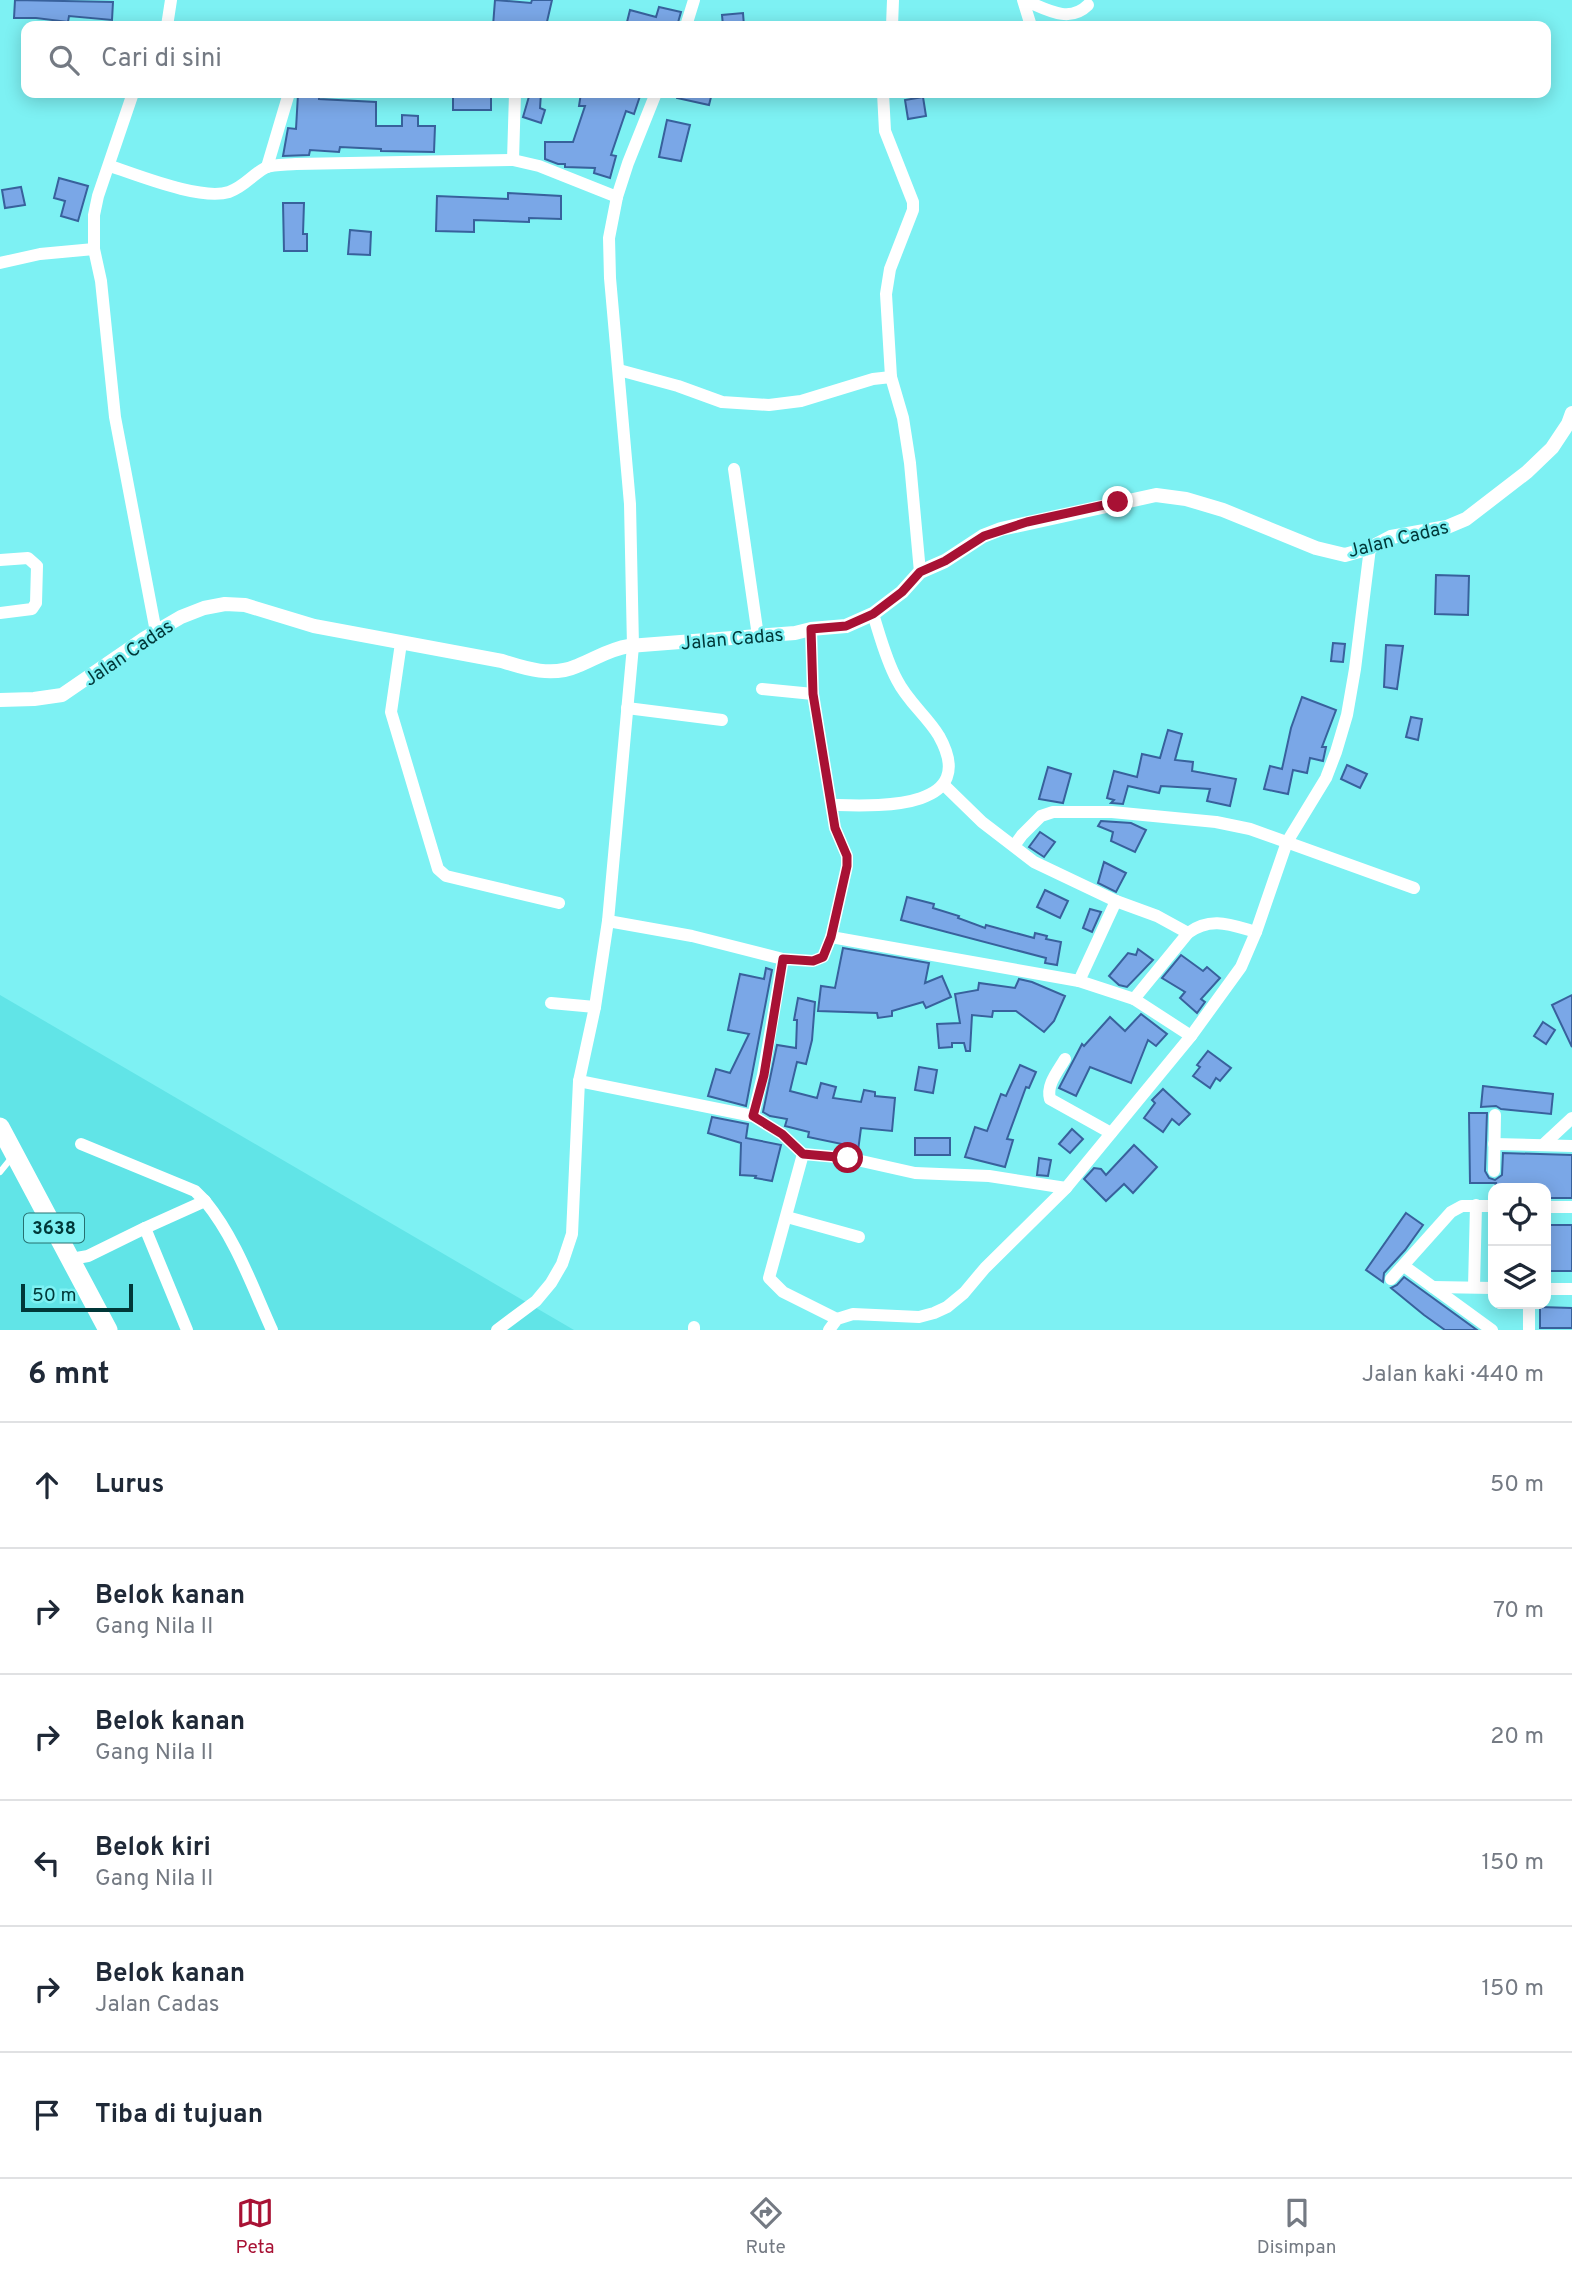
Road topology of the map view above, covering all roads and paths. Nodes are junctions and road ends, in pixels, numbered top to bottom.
1 (171, 0) edge
2 (694, 0) edge
3 (893, 0) edge
4 (1024, 0) edge
5 (1088, 5) dead end
6 (168, 21) edge
7 (688, 21) edge
8 (892, 21) edge
9 (1030, 21) edge
10 (131, 98) edge
11 (288, 98) edge
12 (515, 98) edge
13 (654, 98) edge
14 (883, 98) edge
15 (513, 160) junction
16 (110, 166) junction
17 (267, 167) junction
18 (617, 197) junction
19 (94, 249) junction
20 (0, 263) edge
21 (619, 370) junction
22 (891, 377) junction
23 (1572, 412) edge
24 (734, 469) dead end
25 (1370, 548) junction
26 (0, 560) edge
27 (920, 572) junction
28 (0, 613) edge
29 (873, 614) junction
30 (811, 629) junction
31 (156, 632) junction
32 (758, 636) junction
33 (401, 643) junction
34 (633, 646) junction
35 (762, 689) dead end
36 (813, 694) junction
37 (0, 700) edge
38 (627, 708) junction
39 (722, 720) dead end
40 (944, 786) junction
41 (833, 805) junction
42 (1287, 842) junction
43 (1014, 846) junction
44 (1414, 888) dead end
45 (1116, 901) junction
46 (559, 903) dead end
47 (608, 921) junction
48 (1256, 932) junction
49 (1188, 933) junction
50 (831, 937) junction
51 (783, 959) junction
52 (1079, 981) junction
53 (1134, 999) junction
54 (551, 1003) dead end
55 (595, 1007) junction
56 (1191, 1036) junction
57 (1065, 1059) dead end
58 (579, 1080) junction
59 (1495, 1115) dead end
60 (753, 1116) junction
61 (1572, 1118) edge
62 (0, 1127) edge
63 (1111, 1133) junction
64 (81, 1144) dead end
65 (1494, 1144) junction
66 (1543, 1145) junction
67 (1572, 1146) edge
68 (803, 1154) junction
69 (14, 1155) junction
70 (1494, 1171) dead end
71 (0, 1172) edge
72 (1066, 1188) junction
73 (205, 1201) junction
74 (1476, 1205) junction
75 (1488, 1206) edge
76 (1551, 1207) edge
77 (1572, 1207) edge
78 (787, 1217) junction
79 (145, 1228) junction
80 (859, 1237) dead end
81 (71, 1259) junction
82 (1404, 1266) junction
83 (1391, 1279) dead end
84 (1433, 1287) junction
85 (1474, 1287) junction
86 (1488, 1288) edge
87 (1551, 1289) edge
88 (1572, 1289) edge
89 (1529, 1309) edge
90 (833, 1325) edge
91 (108, 1330) edge
92 (187, 1330) edge
93 (272, 1330) edge
94 (497, 1330) edge
95 (1492, 1330) edge
96 (1529, 1330) edge

1 - 6 street
2 - 7 street
3 - 8 street
4 - 5 street
4 - 9 street
10 - 16 street
11 - 17 street
12 - 15 street
13 - 18 street
14 - 22 street
15 - 17 street
15 - 18 street
16 - 17 street
16 - 19 street
18 - 21 street
19 - 20 street
19 - 31 street
21 - 22 street
21 - 34 street
22 - 27 street
23 - 25 street, Jalan Cadas
24 - 32 street
25 - 27 street, Jalan Cadas
25 - 42 street
26 - 28 street
27 - 29 street, Jalan Cadas
29 - 30 street, Jalan Cadas
29 - 40 street
30 - 32 street, Jalan Cadas
30 - 36 street
31 - 33 street, Jalan Cadas
31 - 37 street, Jalan Cadas
32 - 34 street, Jalan Cadas
33 - 34 street, Jalan Cadas
33 - 46 street
34 - 38 street
35 - 36 street
36 - 41 street
38 - 39 street
38 - 47 street
40 - 41 street
40 - 43 street
41 - 50 street
42 - 43 street
42 - 44 street
42 - 48 street
43 - 45 street
45 - 49 street
45 - 52 street
47 - 51 street
47 - 55 street
48 - 49 street
48 - 56 street
49 - 53 street
50 - 51 street
50 - 52 street
51 - 60 street
52 - 53 street
53 - 56 street
54 - 55 street
55 - 58 street
56 - 63 street
57 - 63 street
58 - 60 street
58 - 94 street
59 - 65 street
60 - 68 street
61 - 66 street
62 - 69 main road, 3638
63 - 72 street
64 - 73 street
65 - 66 street
65 - 70 street
66 - 67 street
68 - 72 street
68 - 78 street
69 - 71 lane
69 - 81 main road, 3638
72 - 90 street
73 - 79 street
73 - 93 street
74 - 75 street
74 - 82 street
74 - 85 street
76 - 77 street
78 - 80 street
78 - 90 street
79 - 81 street
79 - 92 street
81 - 91 main road, 3638
82 - 83 street
82 - 84 street
84 - 85 street
84 - 95 street
85 - 86 street
87 - 88 street
89 - 96 street

